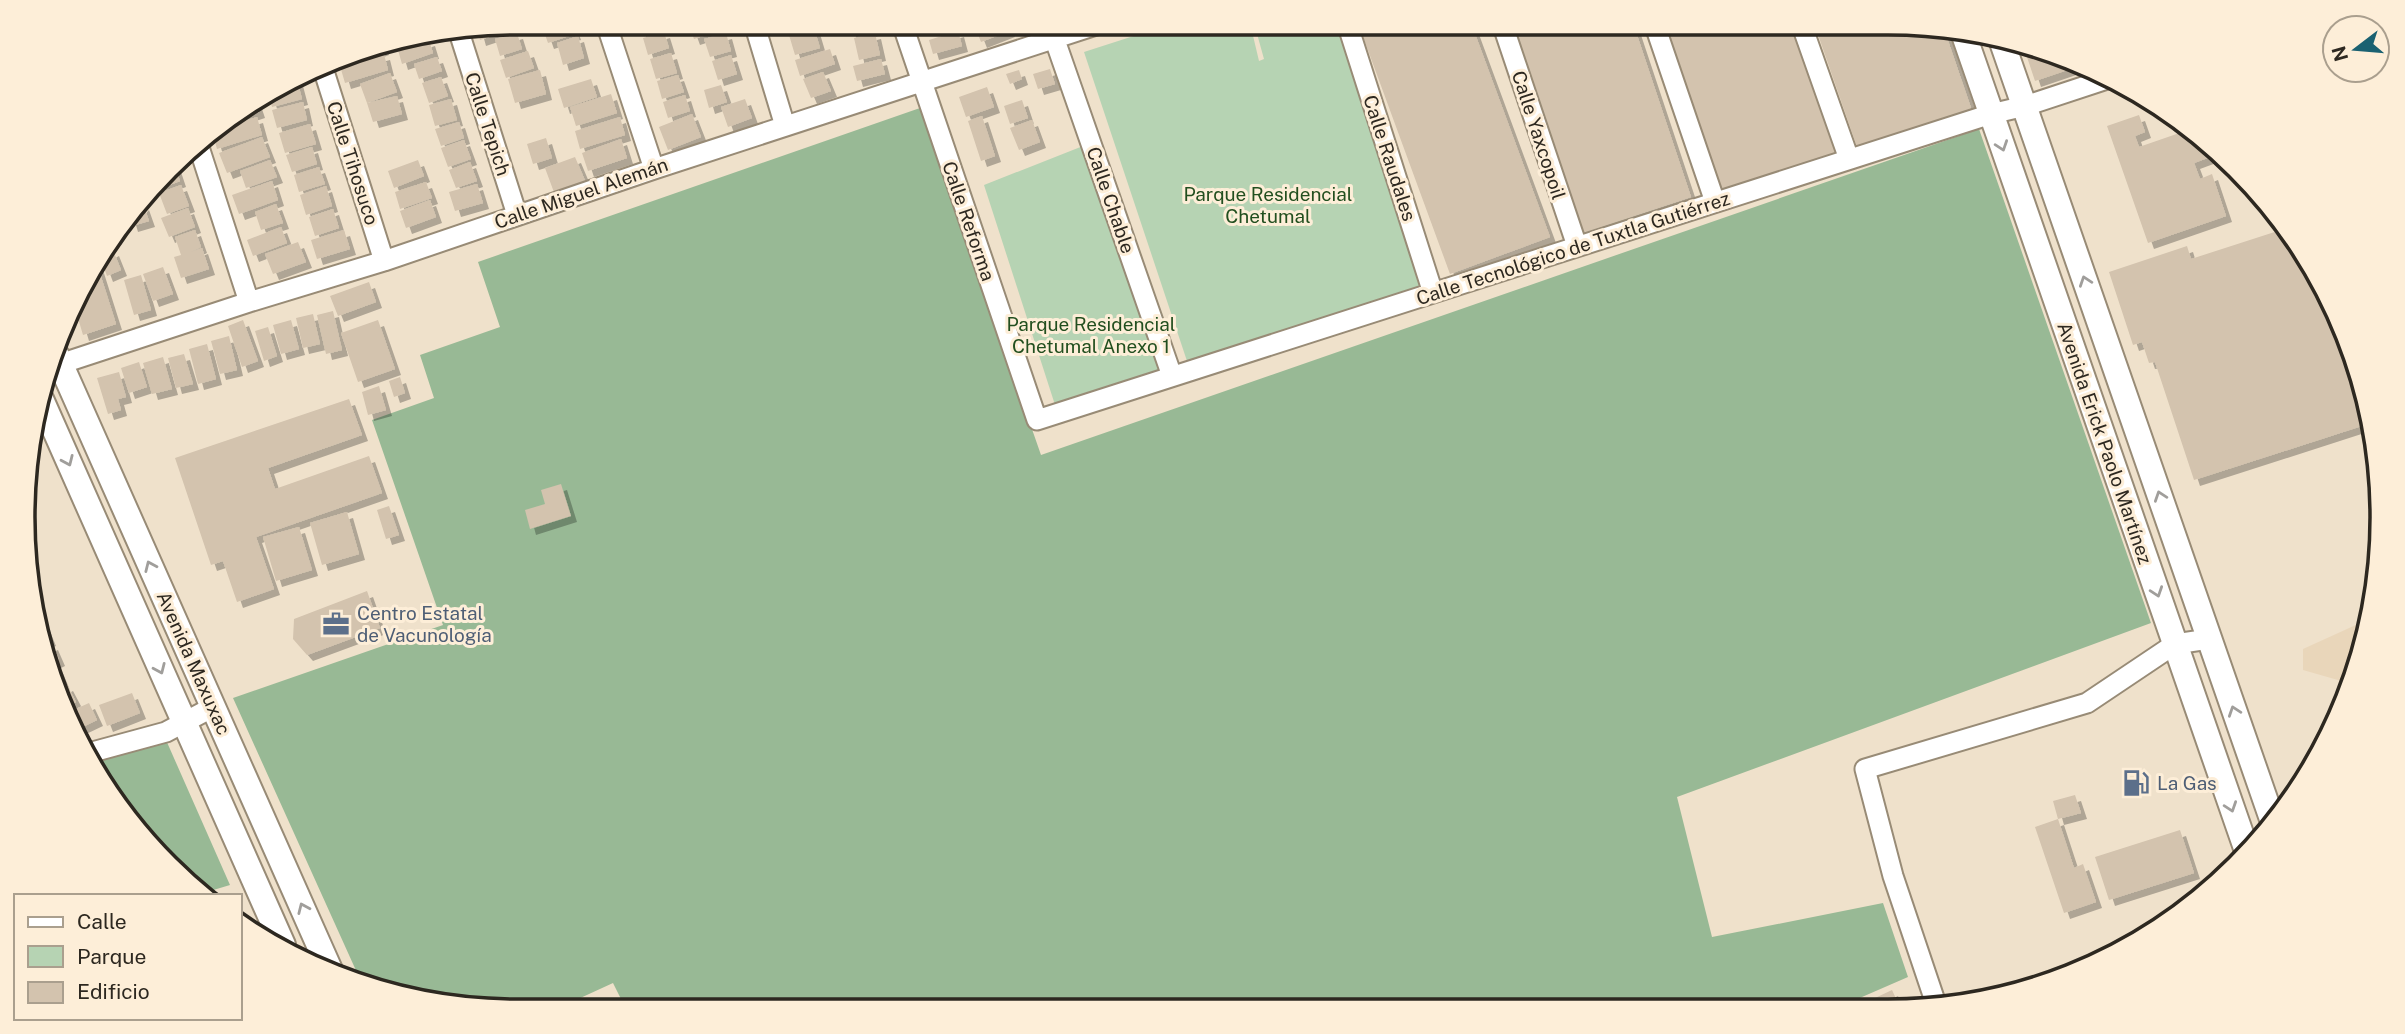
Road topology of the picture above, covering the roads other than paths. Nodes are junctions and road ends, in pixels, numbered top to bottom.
1 (610, 35) edge
2 (758, 35) edge
3 (906, 35) edge
4 (1040, 35) edge
5 (1054, 35) edge
6 (1352, 35) edge
7 (1506, 35) edge
8 (1658, 35) edge
9 (1805, 35) edge
10 (461, 38) edge
11 (1966, 41) edge
12 (2005, 49) edge
13 (325, 75) edge
14 (922, 83) junction
15 (2096, 83) edge
16 (2025, 106) junction
17 (1991, 114) junction
18 (785, 126) junction
19 (201, 153) edge
20 (1849, 159) junction
21 (653, 169) junction
22 (1715, 202) junction
23 (517, 215) junction
24 (1577, 246) junction
25 (384, 261) junction
26 (1433, 293) junction
27 (249, 302) junction
28 (62, 359) edge
29 (60, 365) edge
30 (1172, 376) junction
31 (47, 412) edge
32 (1037, 420) joint
33 (2209, 639) junction
34 (2175, 644) junction
35 (213, 707) junction
36 (184, 723) junction
37 (96, 751) edge
38 (2269, 811) edge
39 (2243, 843) edge
40 (279, 935) edge
41 (325, 958) edge
42 (1934, 997) edge

1 - 21 street
2 - 18 street
3 - 14 street, Calle Reforma
4 - 14 street, Calle Miguel Alemán
5 - 30 street, Calle Chable
6 - 26 street, Calle Raudales
7 - 24 street, Calle Yaxcopoil
8 - 22 street
9 - 20 street
10 - 23 street, Calle Tepich
11 - 17 main road, Avenida Erick Paolo Martínez
12 - 16 main road, Avenida Erick Paolo Martínez
13 - 25 street, Calle Tihosuco
14 - 18 street, Calle Miguel Alemán
14 - 32 street, Calle Reforma
15 - 16 street, Calle Tecnológico de Tuxtla Gutiérrez
16 - 17 street, Calle Tecnológico de Tuxtla Gutiérrez
33 -> 16 main road, Avenida Erick Paolo Martínez
17 - 20 street, Calle Tecnológico de Tuxtla Gutiérrez
17 -> 34 main road, Avenida Erick Paolo Martínez
18 - 21 street, Calle Miguel Alemán
19 - 27 street
20 - 22 street, Calle Tecnológico de Tuxtla Gutiérrez
21 - 23 street, Calle Miguel Alemán
22 - 24 street, Calle Tecnológico de Tuxtla Gutiérrez
23 - 25 street, Calle Miguel Alemán
24 - 26 street, Calle Tecnológico de Tuxtla Gutiérrez
25 - 27 street, Calle Miguel Alemán
26 - 30 street, Calle Tecnológico de Tuxtla Gutiérrez
27 - 28 street, Calle Miguel Alemán
35 -> 29 main road, Avenida Maxuxac
30 - 32 street, Calle Tecnológico de Tuxtla Gutiérrez
31 -> 36 main road, Avenida Maxuxac
33 - 34 street
38 -> 33 main road, Avenida Erick Paolo Martínez
34 -> 39 main road, Avenida Erick Paolo Martínez
34 - 42 street
35 - 36 street
41 -> 35 main road, Avenida Maxuxac
36 - 37 street
36 - 40 main road, Avenida Maxuxac

